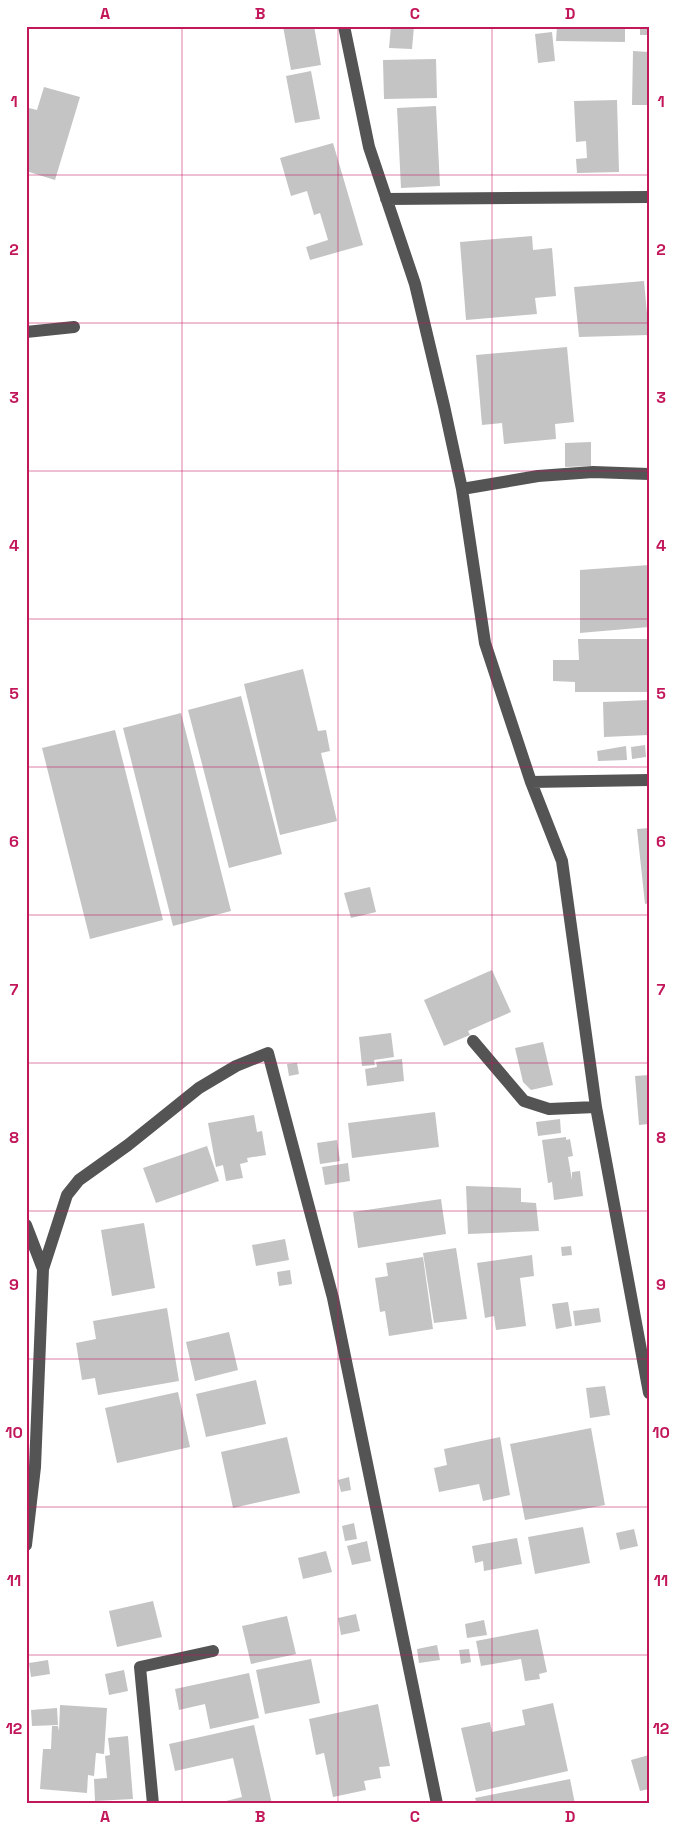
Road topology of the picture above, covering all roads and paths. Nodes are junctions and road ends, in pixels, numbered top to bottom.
1 (344, 26) edge
2 (649, 197) edge
3 (386, 199) junction
4 (74, 327) dead end
5 (26, 332) edge
6 (649, 474) edge
7 (462, 490) junction
8 (649, 780) edge
9 (531, 782) junction
10 (472, 1041) dead end
11 (596, 1107) junction
12 (26, 1225) edge
13 (43, 1269) junction
14 (649, 1393) edge
15 (26, 1545) edge
16 (213, 1651) dead end
17 (152, 1804) edge
18 (437, 1804) edge

1 - 3 street
2 - 3 street
3 - 7 street
4 - 5 street
6 - 7 street
7 - 9 street
8 - 9 street
9 - 11 street
10 - 11 street
11 - 14 street
12 - 13 street
13 - 15 street
13 - 18 street
16 - 17 street

